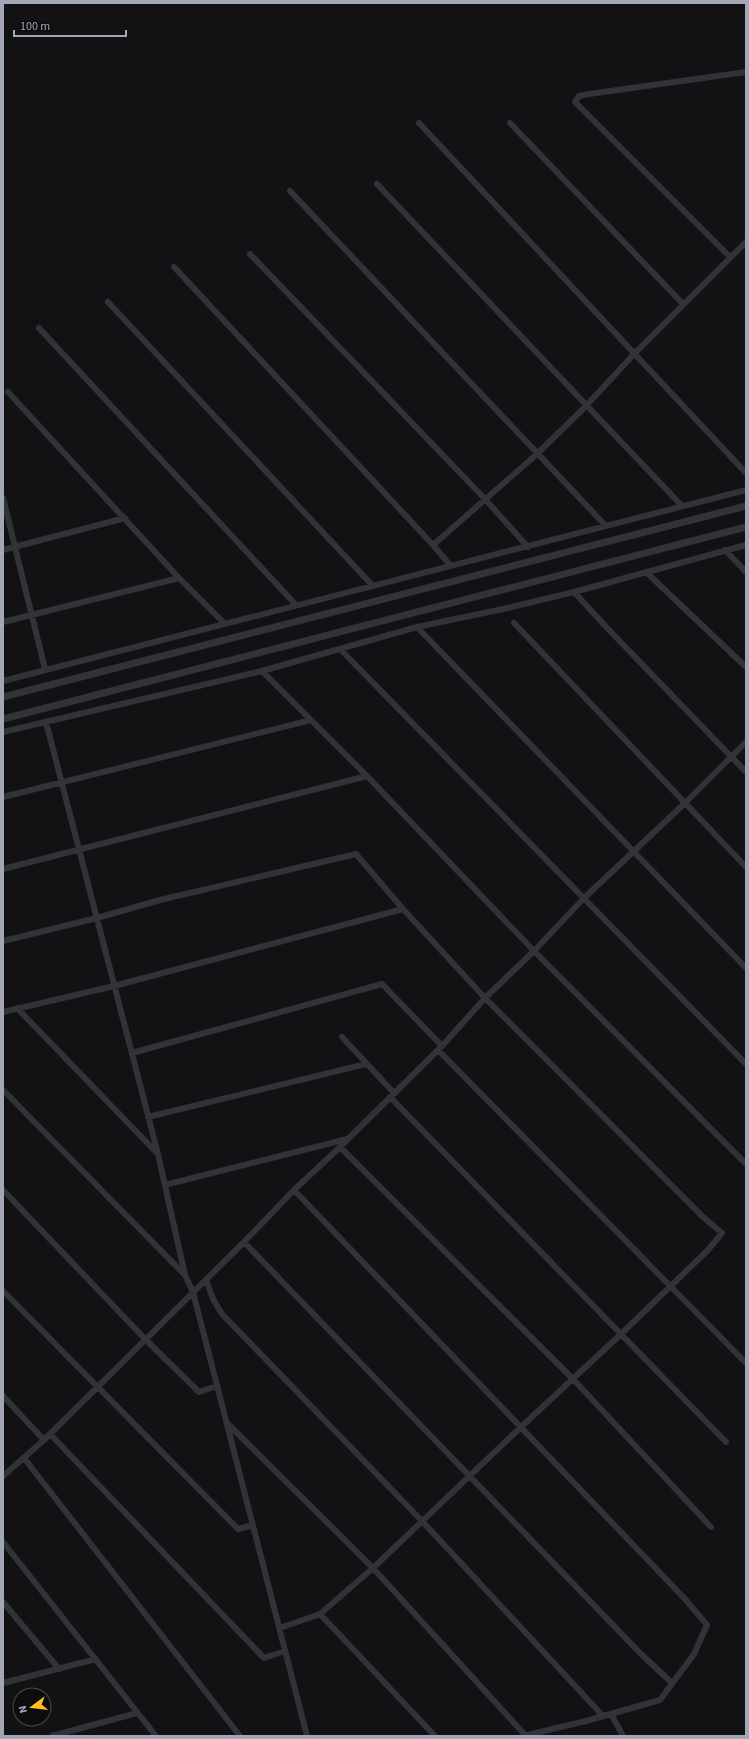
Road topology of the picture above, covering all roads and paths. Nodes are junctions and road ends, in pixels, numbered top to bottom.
1 (746, 72) edge
2 (419, 123) dead end
3 (510, 123) dead end
4 (377, 184) dead end
5 (290, 191) dead end
6 (746, 242) edge
7 (250, 254) dead end
8 (730, 257) junction
9 (174, 267) dead end
10 (108, 302) dead end
11 (683, 304) junction
12 (39, 328) dead end
13 (634, 354) junction
14 (8, 392) dead end
15 (587, 405) junction
16 (537, 454) junction
17 (746, 473) edge
18 (746, 490) edge
19 (3, 498) edge
20 (485, 500) junction
21 (682, 506) junction
22 (746, 506) edge
23 (125, 518) junction
24 (605, 525) junction
25 (746, 527) edge
26 (434, 545) junction
27 (746, 545) edge
28 (16, 547) junction
29 (528, 547) junction
30 (3, 550) edge
31 (725, 550) junction
32 (450, 565) junction
33 (646, 572) junction
34 (746, 572) edge
35 (179, 578) junction
36 (372, 585) junction
37 (574, 592) junction
38 (296, 605) junction
39 (33, 616) junction
40 (3, 622) edge
41 (514, 623) dead end
42 (225, 624) junction
43 (417, 627) junction
44 (341, 650) junction
45 (746, 667) edge
46 (45, 669) junction
47 (262, 671) junction
48 (3, 681) edge
49 (3, 697) edge
50 (3, 719) edge
51 (311, 720) junction
52 (46, 722) junction
53 (3, 732) edge
54 (746, 742) edge
55 (731, 756) junction
56 (746, 772) edge
57 (367, 776) junction
58 (62, 782) junction
59 (3, 797) edge
60 (685, 803) junction
61 (80, 848) junction
62 (634, 851) junction
63 (746, 867) edge
64 (3, 869) edge
65 (583, 899) junction
66 (404, 909) junction
67 (97, 918) junction
68 (3, 941) edge
69 (534, 951) junction
70 (746, 968) edge
71 (114, 986) junction
72 (485, 998) junction
73 (17, 1008) junction
74 (3, 1012) edge
75 (342, 1037) dead end
76 (440, 1048) junction
77 (132, 1053) junction
78 (366, 1064) junction
79 (746, 1064) edge
80 (3, 1090) edge
81 (392, 1095) junction
82 (148, 1117) junction
83 (348, 1139) junction
84 (340, 1147) junction
85 (158, 1154) junction
86 (746, 1164) edge
87 (164, 1185) junction
88 (3, 1190) edge
89 (294, 1190) junction
90 (244, 1242) junction
91 (185, 1275) junction
92 (206, 1280) junction
93 (670, 1286) junction
94 (3, 1291) edge
95 (193, 1292) junction
96 (620, 1335) junction
97 (145, 1340) junction
98 (746, 1363) edge
99 (573, 1379) junction
100 (217, 1386) junction
101 (97, 1387) junction
102 (3, 1396) edge
103 (227, 1422) junction
104 (521, 1426) junction
105 (50, 1434) junction
106 (44, 1440) junction
107 (726, 1442) dead end
108 (24, 1458) junction
109 (3, 1476) edge
110 (469, 1476) junction
111 (422, 1521) junction
112 (253, 1525) junction
113 (711, 1527) dead end
114 (3, 1542) edge
115 (373, 1568) junction
116 (3, 1602) edge
117 (320, 1614) junction
118 (280, 1628) junction
119 (286, 1651) junction
120 (96, 1659) junction
121 (59, 1669) junction
122 (3, 1683) edge
123 (672, 1683) junction
124 (137, 1713) junction
125 (611, 1714) junction
126 (604, 1716) junction
127 (535, 1735) edge
128 (52, 1736) edge
129 (156, 1736) edge
130 (240, 1736) edge
131 (307, 1736) edge
132 (435, 1736) edge
133 (524, 1736) edge
134 (623, 1736) edge

1 - 8 street
2 - 13 street
3 - 11 street
4 - 15 street
5 - 16 street
6 - 8 street
7 - 20 street
8 - 11 street
9 - 26 street
10 - 36 street
11 - 13 street
12 - 38 street
13 - 15 street
13 - 17 street
14 - 23 street
15 - 16 street
15 - 21 street
16 - 20 street
16 - 24 street
18 - 21 street
19 - 28 street
20 - 26 street
20 - 29 street
21 - 24 street
22 - 49 street
23 - 28 street
23 - 35 street
24 - 29 street
25 - 50 street
26 - 32 street
27 - 31 street
28 - 30 street
28 - 39 street
29 - 32 street
31 - 33 street
31 - 34 street
32 - 36 street
33 - 37 street
33 - 45 street
35 - 39 street
35 - 42 street
36 - 38 street
37 - 43 street
37 - 55 street
38 - 42 street
39 - 40 street
39 - 46 street
41 - 60 street
42 - 46 street
43 - 44 street
43 - 62 street
44 - 47 street
44 - 65 street
46 - 48 street
47 - 51 street
47 - 52 street
51 - 57 street
51 - 58 street
52 - 53 street
52 - 58 street
54 - 55 street
55 - 56 street
55 - 60 street
57 - 61 street
57 - 69 street
58 - 59 street
58 - 61 street
60 - 62 street
60 - 63 street
61 - 64 street
61 - 67 street
62 - 65 street
62 - 70 street
65 - 69 street
65 - 79 street
66 - 67 street
66 - 71 street
66 - 72 street
67 - 68 street
67 - 71 street
69 - 72 street
69 - 86 street
71 - 73 street
71 - 77 street
72 - 76 street
72 - 93 street
73 - 74 street
73 - 85 street
75 - 78 street
76 - 77 street
76 - 81 street
76 - 93 street
77 - 82 street
78 - 81 street
78 - 82 street
80 - 91 street
81 - 83 street
81 - 96 street
82 - 85 street
83 - 84 street
83 - 87 street
84 - 89 street
84 - 99 street
85 - 87 street
87 - 91 street
88 - 97 street
89 - 90 street
89 - 104 street
90 - 92 street
90 - 110 street
91 - 95 street
92 - 95 street
92 - 111 street
93 - 96 street
93 - 98 street
94 - 101 street
95 - 97 street
95 - 100 street
96 - 99 street
96 - 107 street
97 - 100 street
97 - 101 street
99 - 104 street
99 - 113 street
100 - 103 street
101 - 105 street
101 - 112 street
102 - 106 street
103 - 112 street
103 - 115 street
104 - 110 street
104 - 123 street
105 - 106 street
105 - 119 street
106 - 108 street
108 - 109 street
108 - 130 street
110 - 111 street
110 - 123 street
111 - 115 street
111 - 126 street
112 - 118 street
114 - 120 street
115 - 117 street
115 - 133 street
116 - 121 street
117 - 118 street
117 - 132 street
118 - 119 street
119 - 131 street
120 - 121 street
120 - 124 street
121 - 122 street
123 - 125 street
124 - 128 street
124 - 129 street
125 - 126 street
125 - 134 street
126 - 127 street
127 - 133 street

